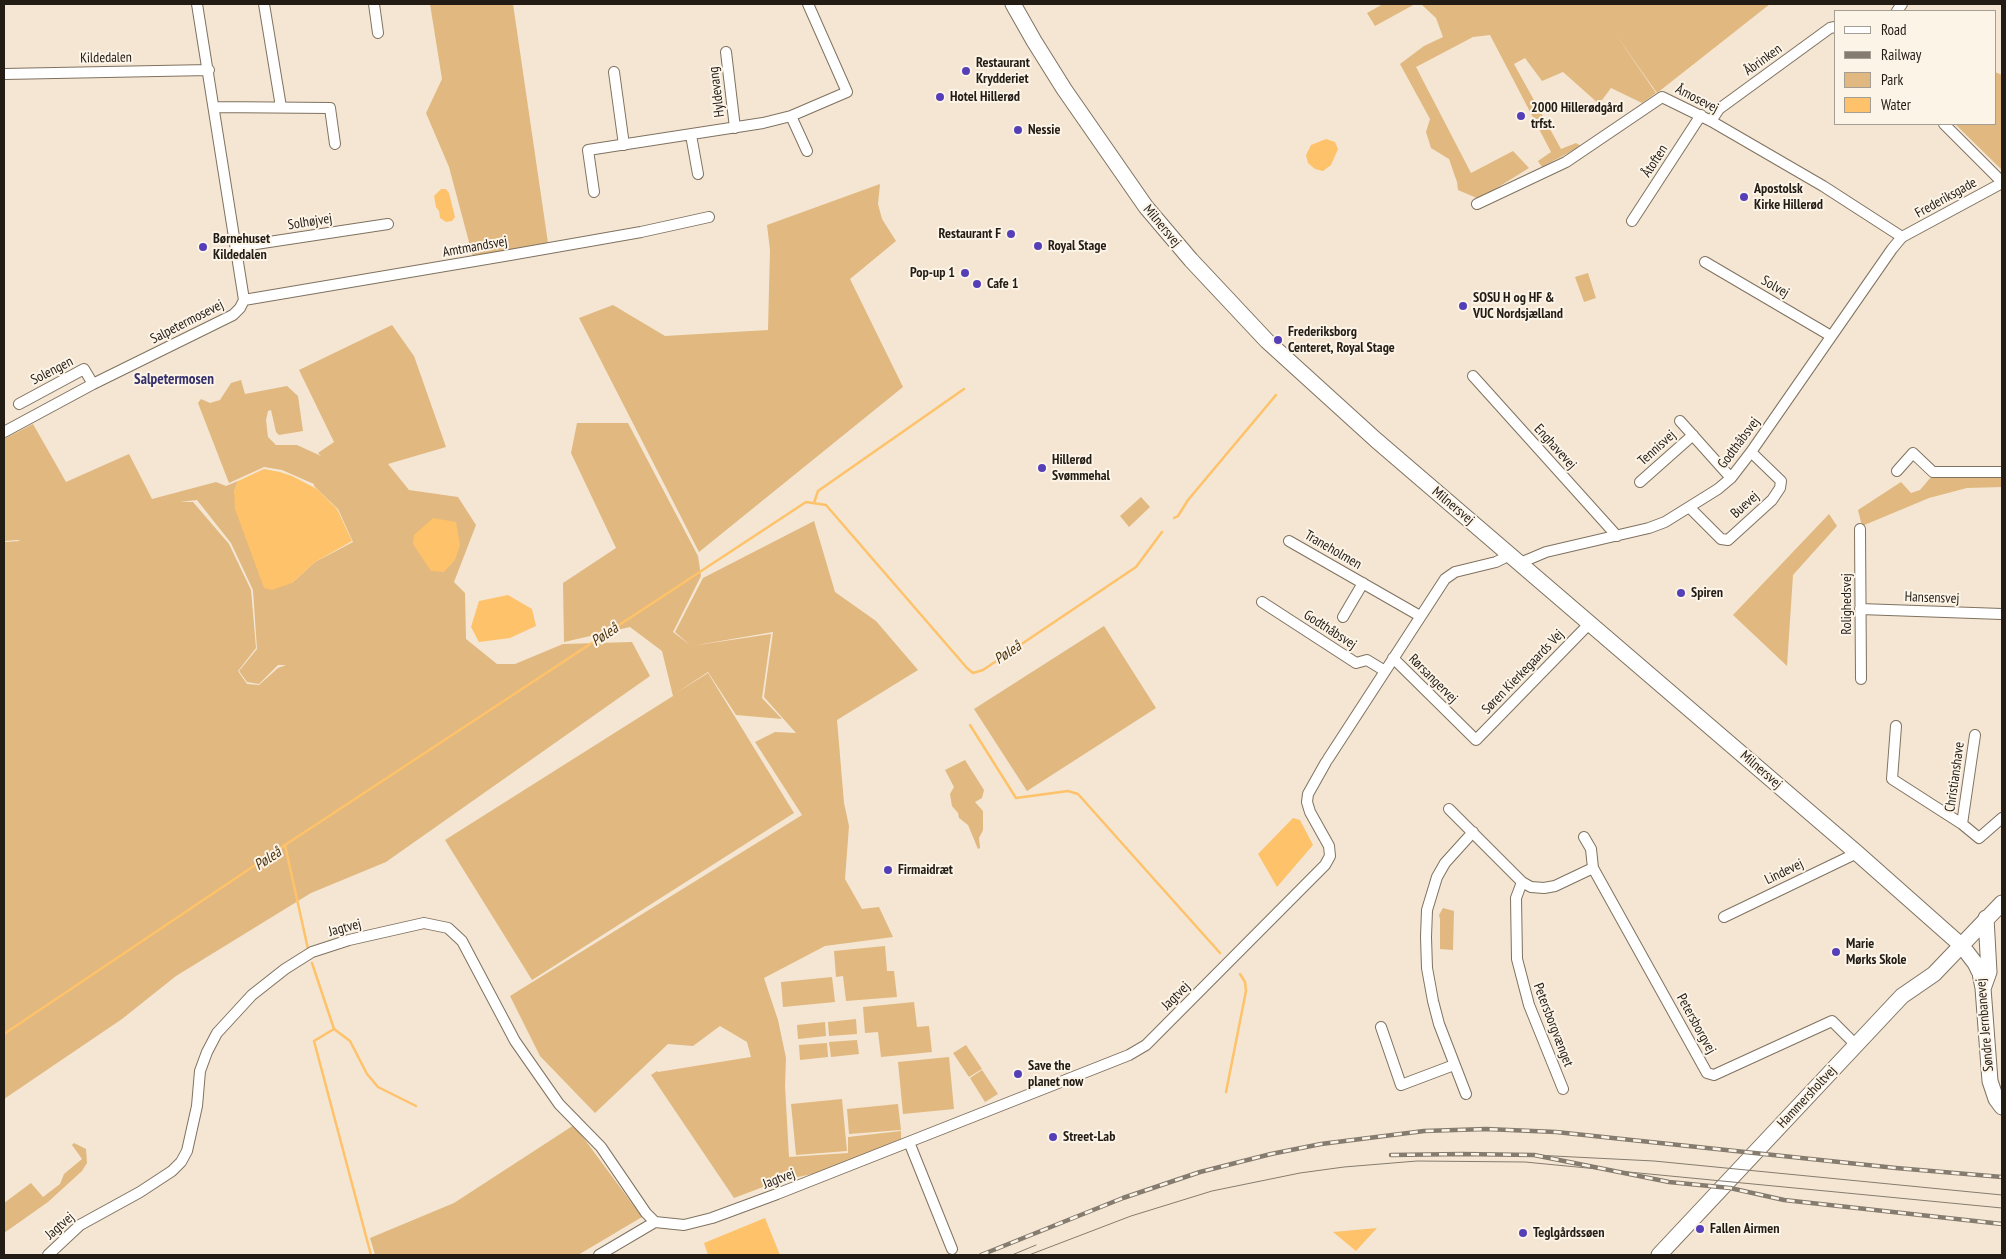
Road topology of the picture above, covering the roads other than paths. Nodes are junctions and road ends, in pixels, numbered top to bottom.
1 (198, 4) edge
2 (264, 4) edge
3 (374, 4) edge
4 (808, 4) edge
5 (1013, 4) edge
6 (1834, 27) edge
7 (378, 33) dead end
8 (726, 52) dead end
9 (209, 70) junction
10 (614, 72) dead end
11 (4, 74) edge
12 (214, 107) junction
13 (281, 107) junction
14 (791, 116) junction
15 (1701, 116) junction
16 (1711, 121) junction
17 (1945, 125) edge
18 (735, 128) junction
19 (691, 135) junction
20 (335, 144) dead end
21 (624, 145) junction
22 (807, 151) dead end
23 (698, 174) dead end
24 (2002, 182) edge
25 (594, 192) dead end
26 (1477, 204) dead end
27 (709, 217) dead end
28 (1632, 221) dead end
29 (388, 224) dead end
30 (1902, 237) junction
31 (236, 247) junction
32 (1706, 262) dead end
33 (244, 300) junction
34 (1831, 336) junction
35 (1473, 376) dead end
36 (92, 384) junction
37 (19, 404) dead end
38 (1680, 421) dead end
39 (4, 432) edge
40 (1693, 435) junction
41 (1751, 452) junction
42 (1897, 471) dead end
43 (2002, 472) edge
44 (1731, 478) junction
45 (1640, 482) dead end
46 (1690, 508) junction
47 (1860, 530) dead end
48 (1617, 536) junction
49 (1289, 541) dead end
50 (1514, 558) junction
51 (1363, 583) junction
52 (1262, 602) dead end
53 (1860, 609) junction
54 (2002, 614) edge
55 (1420, 616) junction
56 (1343, 617) dead end
57 (1590, 623) junction
58 (1393, 658) junction
59 (1385, 671) junction
60 (1860, 679) dead end
61 (1896, 726) dead end
62 (1975, 735) dead end
63 (1476, 740) joint
64 (1327, 760) joint
65 (1449, 809) dead end
66 (2002, 818) edge
67 (1962, 824) junction
68 (1473, 832) junction
69 (1584, 837) dead end
70 (1857, 853) junction
71 (1593, 868) junction
72 (1522, 882) junction
73 (2002, 902) edge
74 (1724, 917) dead end
75 (1986, 918) junction
76 (1962, 946) junction
77 (1984, 988) junction
78 (1381, 1027) dead end
79 (1856, 1045) junction
80 (1454, 1065) junction
81 (1563, 1089) dead end
82 (1466, 1094) dead end
83 (2002, 1106) edge
84 (909, 1142) junction
85 (655, 1222) junction
86 (952, 1249) dead end
87 (1665, 1253) edge
88 (48, 1255) edge
89 (599, 1255) edge

1 - 9 street
2 - 13 street
3 - 7 street
4 - 14 street, Hyldevang
5 - 50 street, Milnersvej
6 - 16 street, Åbrinken
8 - 18 street, Hyldevang
9 - 11 street, Kildedalen
9 - 12 street
10 - 21 street
12 - 13 street
12 - 31 street
13 - 20 street
14 - 18 street, Hyldevang
14 - 22 street
15 - 16 street, Åmosevej
15 - 26 street, Åmosevej
15 - 28 street, Åtoften
16 - 30 street, Åmosevej
17 - 24 street
18 - 19 street, Hyldevang
19 - 21 street, Hyldevang
19 - 23 street
21 - 25 street, Hyldevang
24 - 30 street, Frederiksgade
27 - 33 street, Amtmandsvej
29 - 31 street, Solhøjvej
30 - 34 street, Godthåbsvej
31 - 33 street
32 - 34 street, Solvej
33 - 36 street, Salpetermosevej
34 - 41 street, Godthåbsvej
35 - 48 street, Enghavevej
36 - 37 street, Solengen
36 - 39 street, Salpetermosevej
38 - 40 street, Tennisvej
40 - 44 street, Tennisvej
40 - 45 street, Tennisvej
41 - 44 street, Godthåbsvej
41 - 46 street, Buevej
42 - 43 street
44 - 46 street, Godthåbsvej
46 - 48 street, Godthåbsvej
47 - 53 street, Rolighedsvej
48 - 50 street, Godthåbsvej
49 - 51 street, Traneholmen
50 - 55 street, Godthåbsvej
50 - 57 street, Milnersvej
51 - 55 street, Traneholmen
51 - 56 street, Traneholmen
52 - 59 street, Godthåbsvej
53 - 54 street, Hansensvej
53 - 60 street, Rolighedsvej
55 - 58 street, Godthåbsvej
57 - 63 street, Søren Kierkegaards Vej
57 - 70 street, Milnersvej
58 - 59 street, Godthåbsvej
58 - 63 street, Rørsangervej
59 - 64 street, Godthåbsvej
61 - 67 street, Christianshave
62 - 67 street, Christianshave
64 - 84 street, Jagtvej
65 - 68 street
66 - 67 street, Christianshave
68 - 72 street
68 - 80 street
69 - 71 street, Petersborgvej
70 - 74 street, Lindevej
70 - 76 street, Milnersvej
71 - 72 street
71 - 79 street, Petersborgvej
72 - 81 street, Petersborgvænget
73 - 75 street
75 - 76 street
75 - 77 street
76 - 77 street, Søndre Jernbanevej
76 - 79 street, Hammersholtvej
77 - 83 street, Søndre Jernbanevej
78 - 80 street
79 - 87 street, Hammersholtvej
80 - 82 street
84 - 85 street, Jagtvej
84 - 86 street
85 - 88 street, Jagtvej
85 - 89 street

